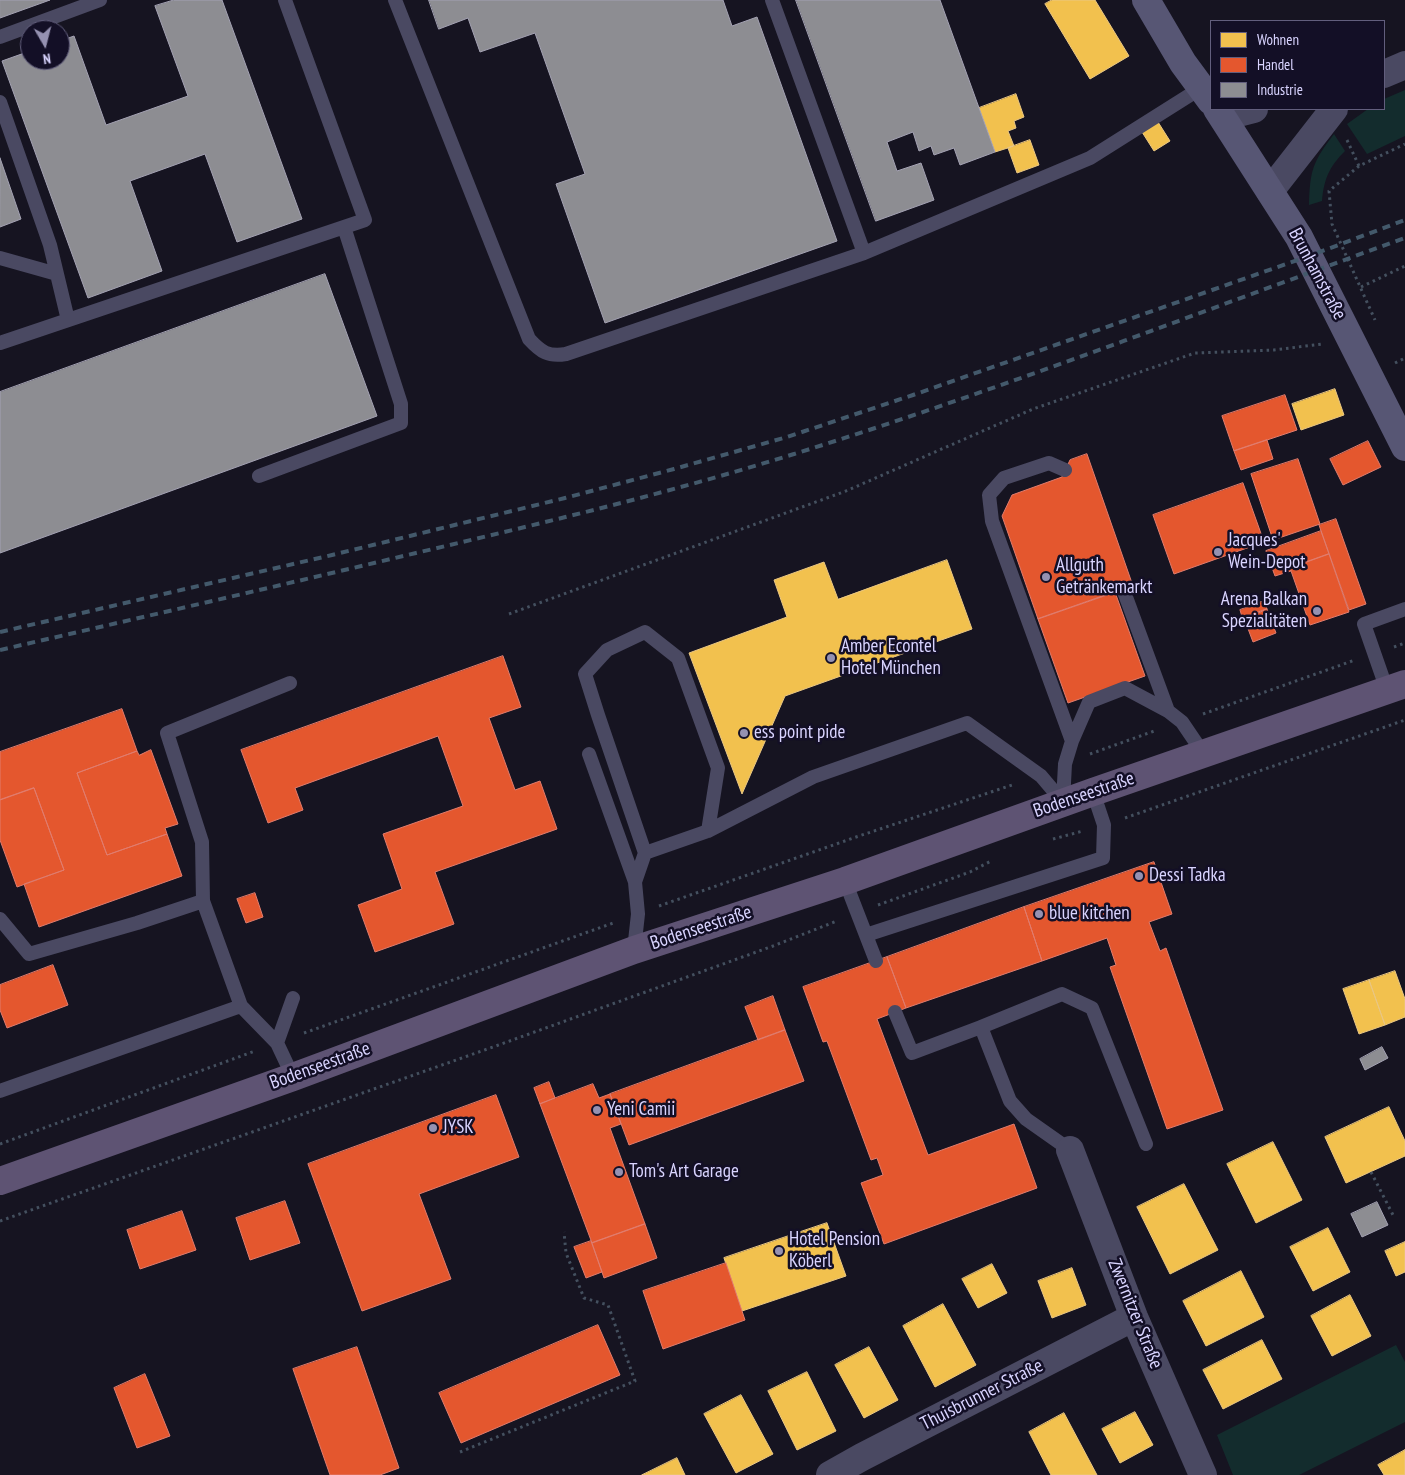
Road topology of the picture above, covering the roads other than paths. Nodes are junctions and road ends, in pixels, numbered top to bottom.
1 (100, 0) edge
2 (285, 0) edge
3 (395, 0) edge
4 (772, 0) edge
5 (1146, 0) edge
6 (0, 36) edge
7 (1405, 65) edge
8 (1385, 74) edge
9 (1210, 100) edge
10 (0, 102) edge
11 (1210, 105) edge
12 (1217, 110) edge
13 (1333, 110) edge
14 (1270, 191) junction
15 (344, 227) junction
16 (864, 253) junction
17 (0, 258) edge
18 (57, 274) junction
19 (68, 320) junction
20 (0, 343) edge
21 (1405, 447) edge
22 (1065, 470) dead end
23 (258, 476) dead end
24 (1122, 589) dead end
25 (1405, 609) edge
26 (290, 683) dead end
27 (1396, 687) edge
28 (1168, 711) junction
29 (1072, 741) junction
30 (1203, 753) junction
31 (589, 754) dead end
32 (1093, 792) junction
33 (1063, 802) junction
34 (708, 831) junction
35 (645, 853) junction
36 (845, 881) junction
37 (635, 882) junction
38 (204, 901) junction
39 (0, 919) edge
40 (866, 935) junction
41 (634, 950) junction
42 (876, 961) dead end
43 (293, 998) dead end
44 (241, 1006) junction
45 (895, 1012) dead end
46 (981, 1027) junction
47 (277, 1043) junction
48 (293, 1076) junction
49 (0, 1091) edge
50 (1146, 1144) dead end
51 (1070, 1150) joint
52 (0, 1181) edge
53 (1134, 1317) junction
54 (830, 1475) edge
55 (1203, 1475) edge

1 - 6 lane
2 - 15 lane
3 - 16 lane
4 - 16 lane
5 - 9 street, Brunhamstraße
7 - 8 street
10 - 18 lane
11 - 16 lane
12 - 14 street, Brunhamstraße
13 - 14 street
14 - 21 street, Brunhamstraße
15 - 19 lane
15 - 23 lane
17 - 18 lane
18 - 19 lane
19 - 20 lane
22 - 29 lane
24 - 28 lane
25 - 27 lane
26 - 38 lane
27 - 30 main road, Bodenseestraße
28 - 29 lane
28 - 30 lane
29 - 33 lane
30 - 32 main road, Bodenseestraße
31 - 37 lane
32 - 33 main road, Bodenseestraße
32 - 40 lane
33 - 34 lane
33 - 36 main road, Bodenseestraße
34 - 35 lane
34 - 35 lane
35 - 37 lane
36 - 40 lane
36 - 41 main road, Bodenseestraße
37 - 41 lane
38 - 39 lane
38 - 44 lane
40 - 42 lane
41 - 48 main road, Bodenseestraße
43 - 47 lane
44 - 47 lane
44 - 49 lane
45 - 46 lane
46 - 50 lane
46 - 51 lane
47 - 48 lane
48 - 52 main road, Bodenseestraße
51 - 53 street, Zwernitzer Straße
53 - 54 street, Thuisbrunner Straße
53 - 55 street, Zwernitzer Straße

